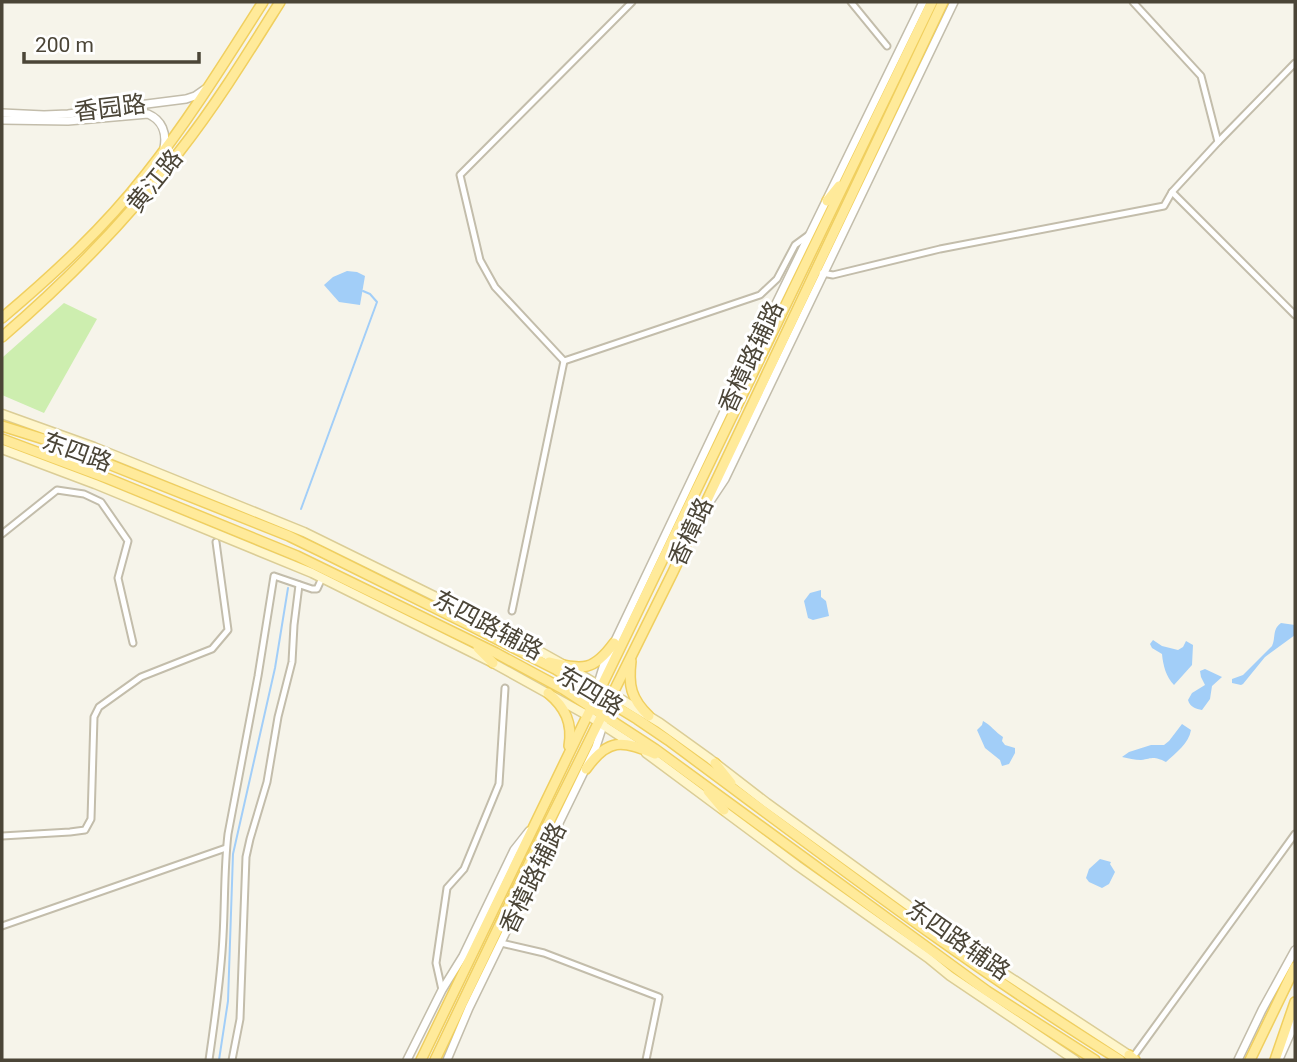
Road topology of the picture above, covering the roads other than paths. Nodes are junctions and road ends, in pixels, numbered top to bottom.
1 (263, 2) edge
2 (280, 2) edge
3 (632, 2) edge
4 (851, 2) edge
5 (923, 2) edge
6 (932, 2) edge
7 (943, 2) edge
8 (954, 2) edge
9 (1133, 2) edge
10 (887, 46) dead end
11 (1295, 63) edge
12 (213, 81) junction
13 (2, 113) edge
14 (2, 120) edge
15 (1219, 142) junction
16 (164, 151) junction
17 (849, 174) junction
18 (1172, 192) junction
19 (827, 201) junction
20 (811, 233) junction
21 (822, 274) junction
22 (1295, 315) edge
23 (2, 318) edge
24 (2, 337) edge
25 (564, 361) junction
26 (2, 414) edge
27 (2, 426) edge
28 (2, 439) edge
29 (2, 449) edge
30 (697, 521) junction
31 (2, 534) edge
32 (216, 542) dead end
33 (322, 578) junction
34 (299, 585) junction
35 (512, 611) dead end
36 (497, 628) junction
37 (472, 642) junction
38 (133, 643) dead end
39 (614, 643) junction
40 (520, 651) junction
41 (633, 653) junction
42 (534, 658) junction
43 (493, 663) junction
44 (567, 666) junction
45 (505, 688) dead end
46 (598, 690) junction
47 (548, 693) junction
48 (611, 699) junction
49 (590, 709) junction
50 (649, 716) junction
51 (603, 719) junction
52 (636, 746) junction
53 (565, 760) junction
54 (673, 762) junction
55 (715, 763) junction
56 (586, 769) junction
57 (700, 782) junction
58 (739, 793) junction
59 (724, 810) junction
60 (534, 825) junction
61 (1295, 834) edge
62 (2, 835) edge
63 (226, 848) junction
64 (2, 926) edge
65 (500, 943) junction
66 (1295, 950) edge
67 (1295, 967) edge
68 (442, 990) junction
69 (1295, 1002) edge
70 (1295, 1023) edge
71 (1131, 1059) edge
72 (209, 1060) edge
73 (232, 1060) edge
74 (407, 1060) edge
75 (421, 1060) edge
76 (435, 1060) edge
77 (447, 1060) edge
78 (646, 1060) edge
79 (1075, 1060) edge
80 (1095, 1060) edge
81 (1238, 1060) edge
82 (1250, 1060) edge
83 (1277, 1060) edge

1 - 12 main road, 黄江路
2 - 24 main road, 黄江路
3 - 25 street
4 - 10 street
5 - 19 street, 香樟路辅路
6 - 17 main road, 香樟路
7 - 30 main road, 香樟路
8 - 21 street
9 - 15 street
11 - 15 street
12 - 13 street, 香园路
12 - 16 main road, 黄江路
14 - 16 street, 香园路
15 - 18 street
16 - 23 main road, 黄江路
17 - 19 main road
17 - 46 main road, 香樟路
18 - 21 street
18 - 22 street
19 - 20 street, 香樟路辅路
20 - 25 street
20 - 39 street, 香樟路辅路
21 - 30 street
25 - 35 street
26 - 36 main road, 东四路辅路
27 - 40 main road, 东四路
28 - 37 main road, 东四路
29 - 33 main road, 东四路辅路
30 - 41 main road, 香樟路
31 - 38 street
32 - 62 street
33 - 34 street
33 - 43 main road, 东四路辅路
34 - 63 street
34 - 73 street
36 - 40 main road
36 - 44 main road, 东四路辅路
37 - 43 main road
37 - 49 main road, 东四路
39 - 44 main road
39 - 46 street, 香樟路辅路
40 - 42 main road, 东四路
41 - 48 main road, 香樟路
41 - 50 main road
42 - 44 main road
42 - 46 main road, 东四路
43 - 47 main road, 东四路辅路
44 - 46 main road, 东四路辅路
45 - 68 street
46 - 48 main road, 东四路
46 - 49 main road, 香樟路
47 - 49 main road, 东四路辅路
47 - 53 main road
48 - 50 main road, 东四路辅路
48 - 51 main road, 香樟路
48 - 58 main road, 东四路
49 - 51 main road, 东四路
49 - 53 main road, 香樟路
50 - 55 main road, 东四路辅路
51 - 52 main road, 东四路辅路
51 - 54 main road, 东四路
51 - 56 street, 香樟路辅路
51 - 76 main road, 香樟路
52 - 54 main road
52 - 56 main road
52 - 59 main road, 东四路辅路
53 - 60 main road, 香樟路
54 - 57 main road, 东四路
55 - 58 main road
55 - 71 main road, 东四路辅路
56 - 65 street, 香樟路辅路
57 - 59 main road
57 - 80 main road, 东四路
58 - 71 main road, 东四路
59 - 79 main road, 东四路辅路
60 - 68 street, 香樟路
60 - 75 main road, 香樟路
61 - 71 street
63 - 64 street
63 - 72 street
65 - 77 street, 香樟路辅路
65 - 78 street
66 - 81 street
67 - 82 main road
68 - 74 street, 香樟路
69 - 83 main road
70 - 83 street

